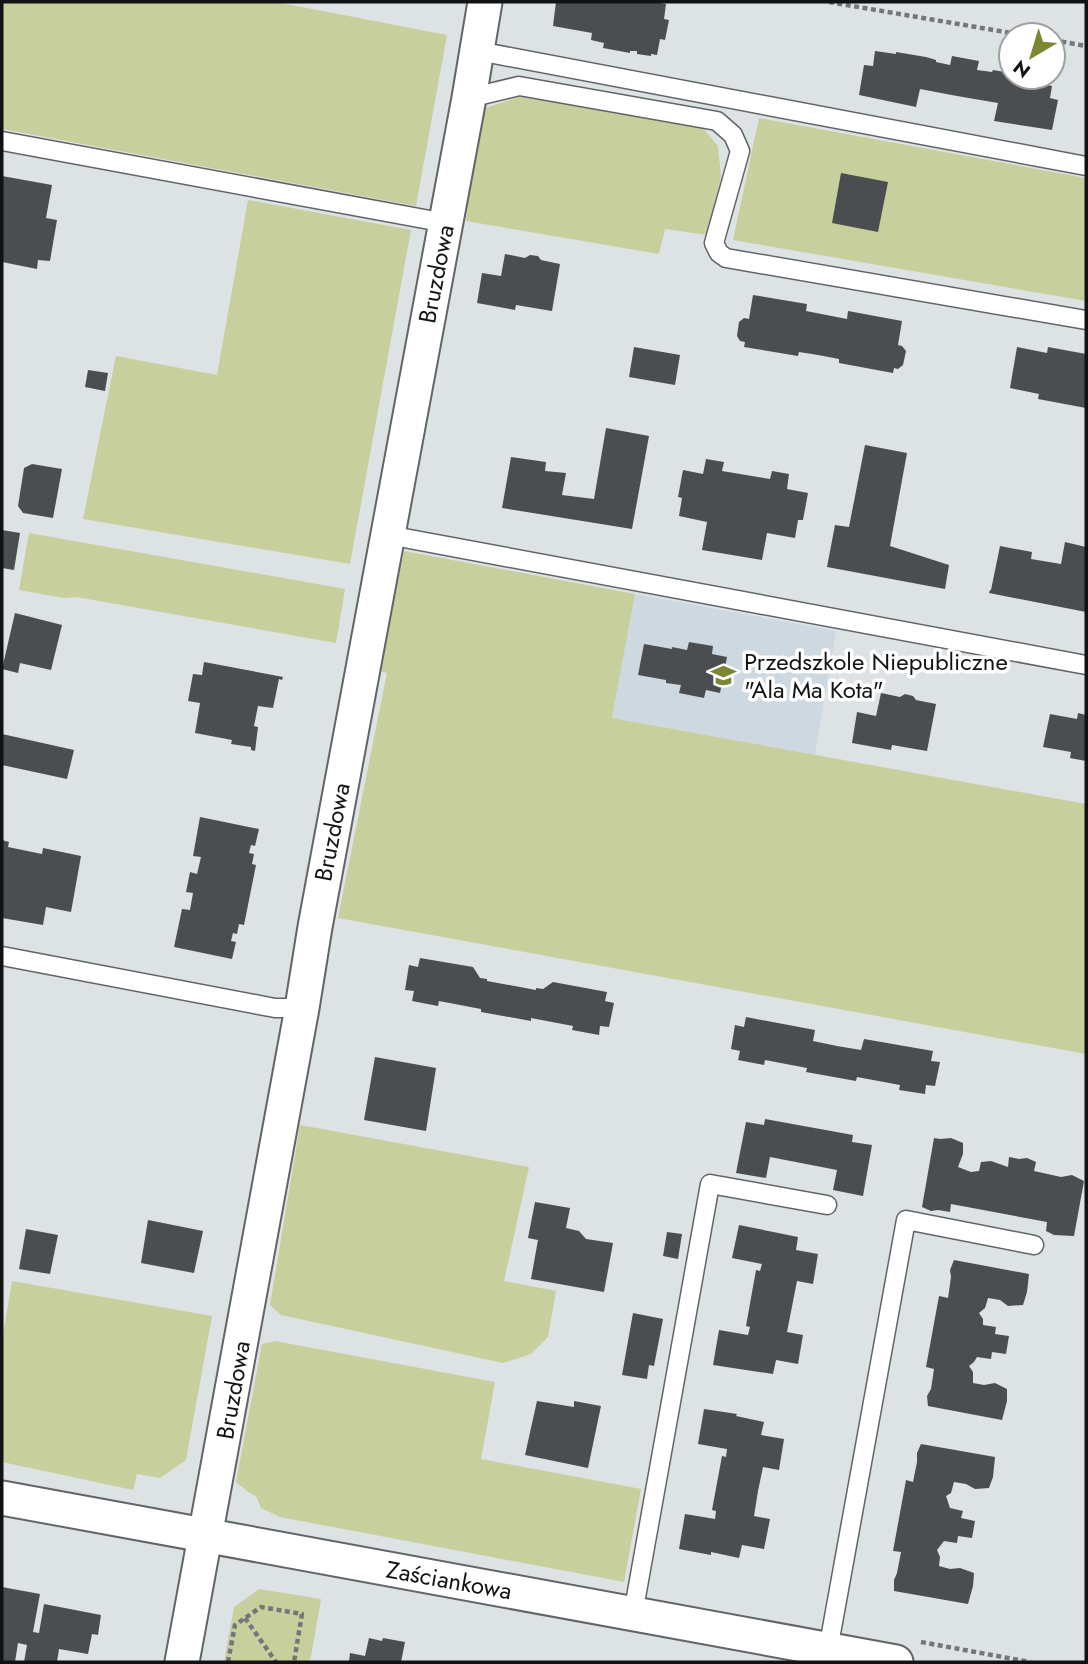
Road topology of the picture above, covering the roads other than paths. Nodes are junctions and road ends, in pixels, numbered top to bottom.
1 (485, 2) edge
2 (478, 51) junction
3 (470, 98) junction
4 (2, 141) edge
5 (1086, 166) edge
6 (446, 223) junction
7 (1086, 320) edge
8 (388, 535) junction
9 (1086, 665) edge
10 (2, 956) edge
11 (302, 1008) junction
12 (827, 1205) dead end
13 (1034, 1245) dead end
14 (2, 1498) edge
15 (206, 1536) junction
16 (633, 1614) junction
17 (828, 1650) junction
18 (182, 1662) edge
19 (896, 1662) edge

1 - 2 street, Bruzdowa
2 - 3 street, Bruzdowa
2 - 5 lane
3 - 6 street, Bruzdowa
3 - 7 lane
4 - 6 lane
6 - 8 street, Bruzdowa
8 - 9 lane
8 - 11 street, Bruzdowa
10 - 11 lane
11 - 15 street, Bruzdowa
12 - 16 lane
13 - 17 lane
14 - 15 street, Zaściankowa
15 - 16 street, Zaściankowa
15 - 18 street, Bruzdowa
16 - 17 street, Zaściankowa
17 - 19 street, Zaściankowa

